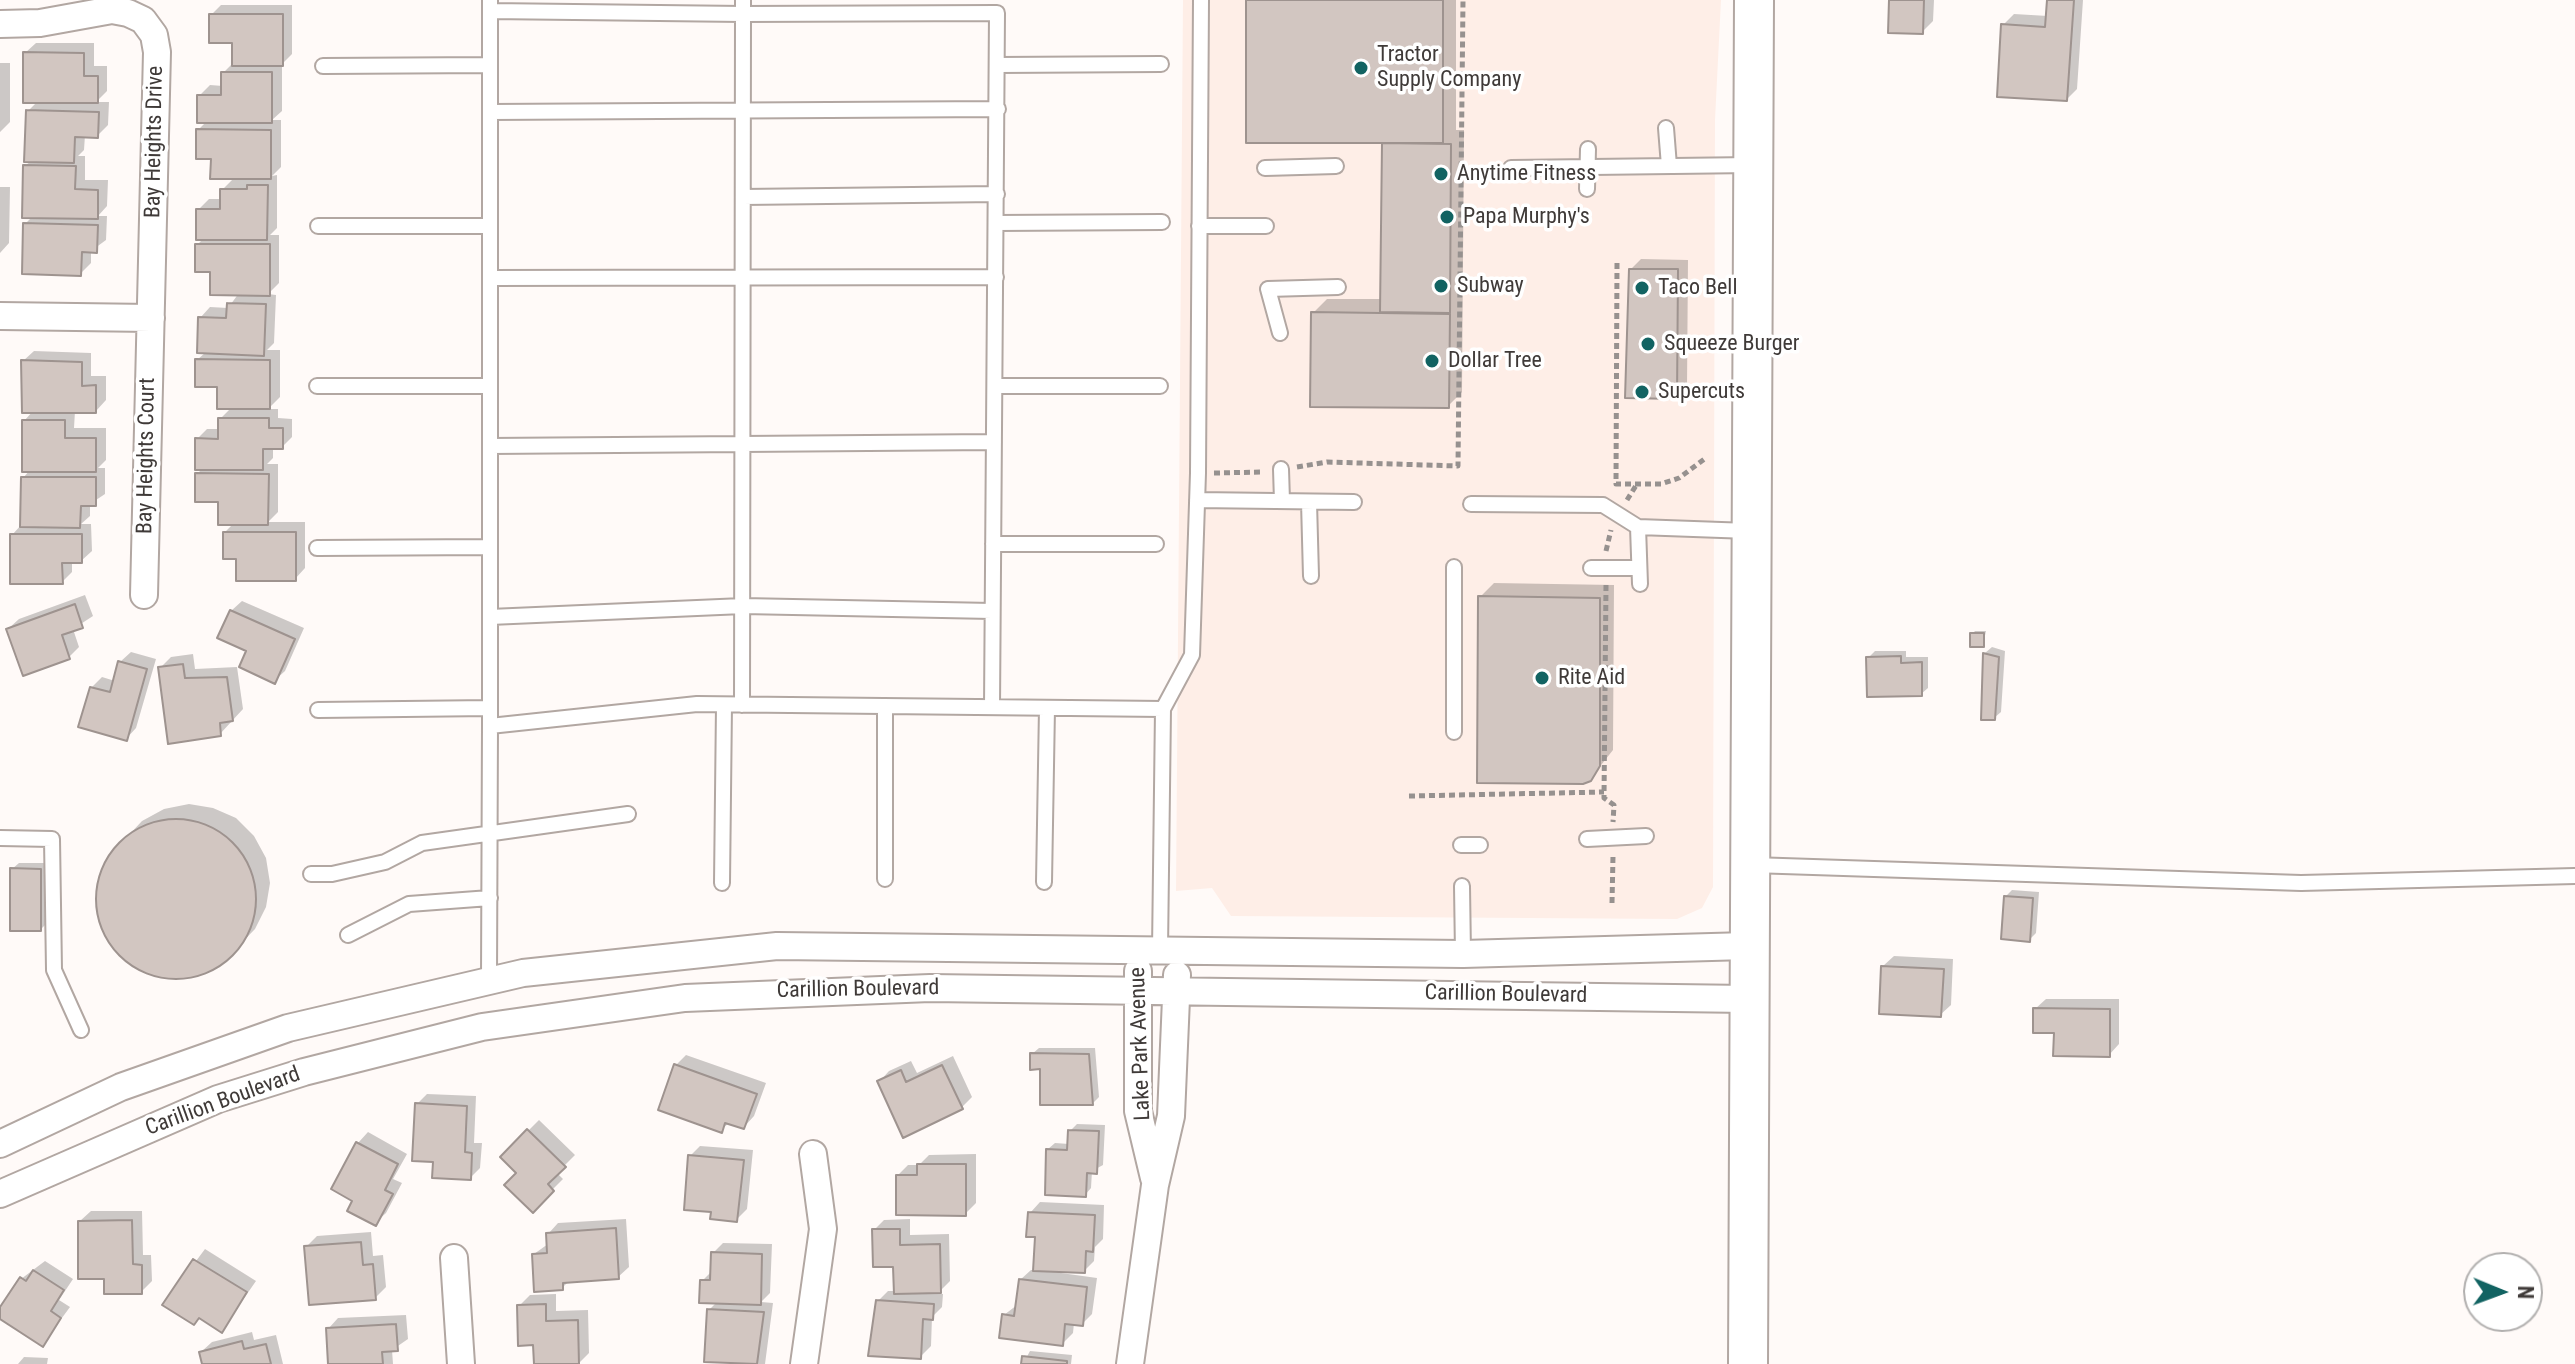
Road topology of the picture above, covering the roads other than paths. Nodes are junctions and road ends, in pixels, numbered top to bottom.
1 (1201, 0) edge
2 (1754, 0) edge
3 (490, 6) edge
4 (579, 6) edge
5 (997, 6) edge
6 (743, 7) edge
7 (908, 7) edge
8 (0, 24) edge
9 (1161, 64) dead end
10 (490, 65) junction
11 (998, 65) junction
12 (323, 66) dead end
13 (998, 109) junction
14 (490, 112) junction
15 (743, 113) junction
16 (1666, 128) dead end
17 (1588, 149) dead end
18 (1753, 165) junction
19 (1336, 166) dead end
20 (1669, 166) junction
21 (1265, 168) dead end
22 (1511, 168) dead end
23 (1587, 168) junction
24 (1587, 189) dead end
25 (997, 194) junction
26 (743, 197) junction
27 (1162, 222) dead end
28 (996, 223) junction
29 (318, 226) dead end
30 (490, 226) junction
31 (1199, 226) junction
32 (1266, 226) dead end
33 (996, 277) junction
34 (490, 278) junction
35 (744, 278) junction
36 (1338, 287) dead end
37 (0, 316) edge
38 (151, 318) junction
39 (1280, 333) dead end
40 (317, 386) dead end
41 (490, 386) junction
42 (995, 386) junction
43 (1160, 386) dead end
44 (994, 442) junction
45 (745, 443) junction
46 (490, 446) junction
47 (1281, 469) road end
48 (1505, 487) dead end
49 (1579, 488) dead end
50 (1197, 500) junction
51 (1282, 501) junction
52 (1309, 502) junction
53 (1354, 502) dead end
54 (1471, 504) dead end
55 (1505, 504) junction
56 (1578, 505) junction
57 (1638, 527) junction
58 (1751, 531) junction
59 (993, 544) junction
60 (1156, 544) dead end
61 (490, 547) junction
62 (317, 548) dead end
63 (1454, 567) dead end
64 (1599, 568) road end
65 (1639, 568) junction
66 (1311, 576) dead end
67 (1640, 584) dead end
68 (144, 595) dead end
69 (743, 606) junction
70 (992, 611) junction
71 (490, 617) junction
72 (724, 705) junction
73 (742, 705) junction
74 (885, 706) junction
75 (992, 707) junction
76 (490, 708) junction
77 (1047, 708) junction
78 (1163, 709) junction
79 (318, 710) dead end
80 (490, 726) junction
81 (1454, 732) dead end
82 (628, 814) dead end
83 (490, 833) junction
84 (1646, 836) dead end
85 (0, 838) edge
86 (1587, 839) dead end
87 (1461, 845) dead end
88 (1480, 845) dead end
89 (1748, 865) junction
90 (311, 874) dead end
91 (2575, 876) edge
92 (885, 879) dead end
93 (1044, 882) dead end
94 (722, 883) dead end
95 (1462, 886) dead end
96 (490, 898) junction
97 (348, 935) dead end
98 (1747, 946) junction
99 (1159, 950) junction
100 (1463, 954) junction
101 (489, 978) junction
102 (1139, 989) junction
103 (1176, 990) junction
104 (1748, 999) junction
105 (81, 1030) dead end
106 (0, 1144) edge
107 (813, 1154) dead end
108 (1155, 1185) junction
109 (0, 1194) edge
110 (454, 1258) dead end
111 (461, 1364) edge
112 (804, 1364) edge
113 (1130, 1364) edge
114 (1748, 1364) edge

1 - 31 lane
2 - 18 main road
3 - 4 lane
3 - 10 lane
4 - 6 lane
5 - 7 lane
5 - 11 lane
6 - 7 lane
6 - 15 lane
8 - 38 street, Bay Heights Drive
9 - 11 lane
10 - 12 lane
10 - 14 lane
11 - 13 lane
13 - 15 lane
13 - 25 lane
14 - 15 lane
14 - 30 lane
15 - 26 lane
16 - 20 lane
17 - 23 lane
18 - 20 lane
18 - 58 main road
19 - 21 lane
20 - 23 lane
22 - 23 lane
23 - 24 lane
25 - 26 lane
25 - 28 lane
26 - 35 lane
27 - 28 lane
28 - 33 lane
29 - 30 lane
30 - 34 lane
31 - 32 lane
31 - 50 lane
33 - 35 lane
33 - 42 lane
34 - 35 lane
34 - 41 lane
35 - 45 lane
36 - 39 lane
37 - 38 street
38 - 68 street, Bay Heights Court
40 - 41 lane
41 - 46 lane
42 - 43 lane
42 - 44 lane
44 - 45 lane
44 - 59 lane
45 - 46 lane
45 - 69 lane
46 - 61 lane
47 - 51 lane
48 - 55 lane
49 - 56 lane
50 - 51 lane
50 - 78 lane
51 - 52 lane
52 - 53 lane
52 - 66 lane
54 - 55 lane
55 - 56 lane
56 - 57 lane
57 - 58 lane
57 - 65 lane
58 - 89 main road
59 - 60 lane
59 - 70 lane
61 - 62 lane
61 - 71 lane
63 - 81 lane
64 - 65 lane
65 - 67 lane
69 - 70 lane
69 - 71 lane
69 - 73 lane
70 - 75 lane
71 - 76 lane
72 - 73 lane
72 - 80 lane
72 - 94 lane
73 - 74 lane
74 - 75 lane
74 - 92 lane
75 - 77 lane
76 - 79 lane
76 - 80 lane
77 - 78 lane
77 - 93 lane
78 - 99 lane
80 - 83 lane
82 - 83 lane
83 - 90 lane
83 - 96 lane
84 - 86 lane
85 - 105 lane
87 - 88 lane
89 - 91 lane
89 - 98 main road
95 - 100 lane
96 - 97 lane
96 - 101 lane
98 - 100 street, Carillion Boulevard
98 - 104 main road
99 - 100 street, Carillion Boulevard
99 - 101 street, Carillion Boulevard
99 - 102 street, Lake Park Avenue
99 - 103 street, Lake Park Avenue
101 - 106 street, Carillion Boulevard
102 - 103 street, Carillion Boulevard
102 - 108 street, Lake Park Avenue
102 - 109 street, Carillion Boulevard
103 - 104 street, Carillion Boulevard
103 - 108 street, Lake Park Avenue
104 - 114 main road
107 - 112 street
108 - 113 street, Lake Park Avenue
110 - 111 street

